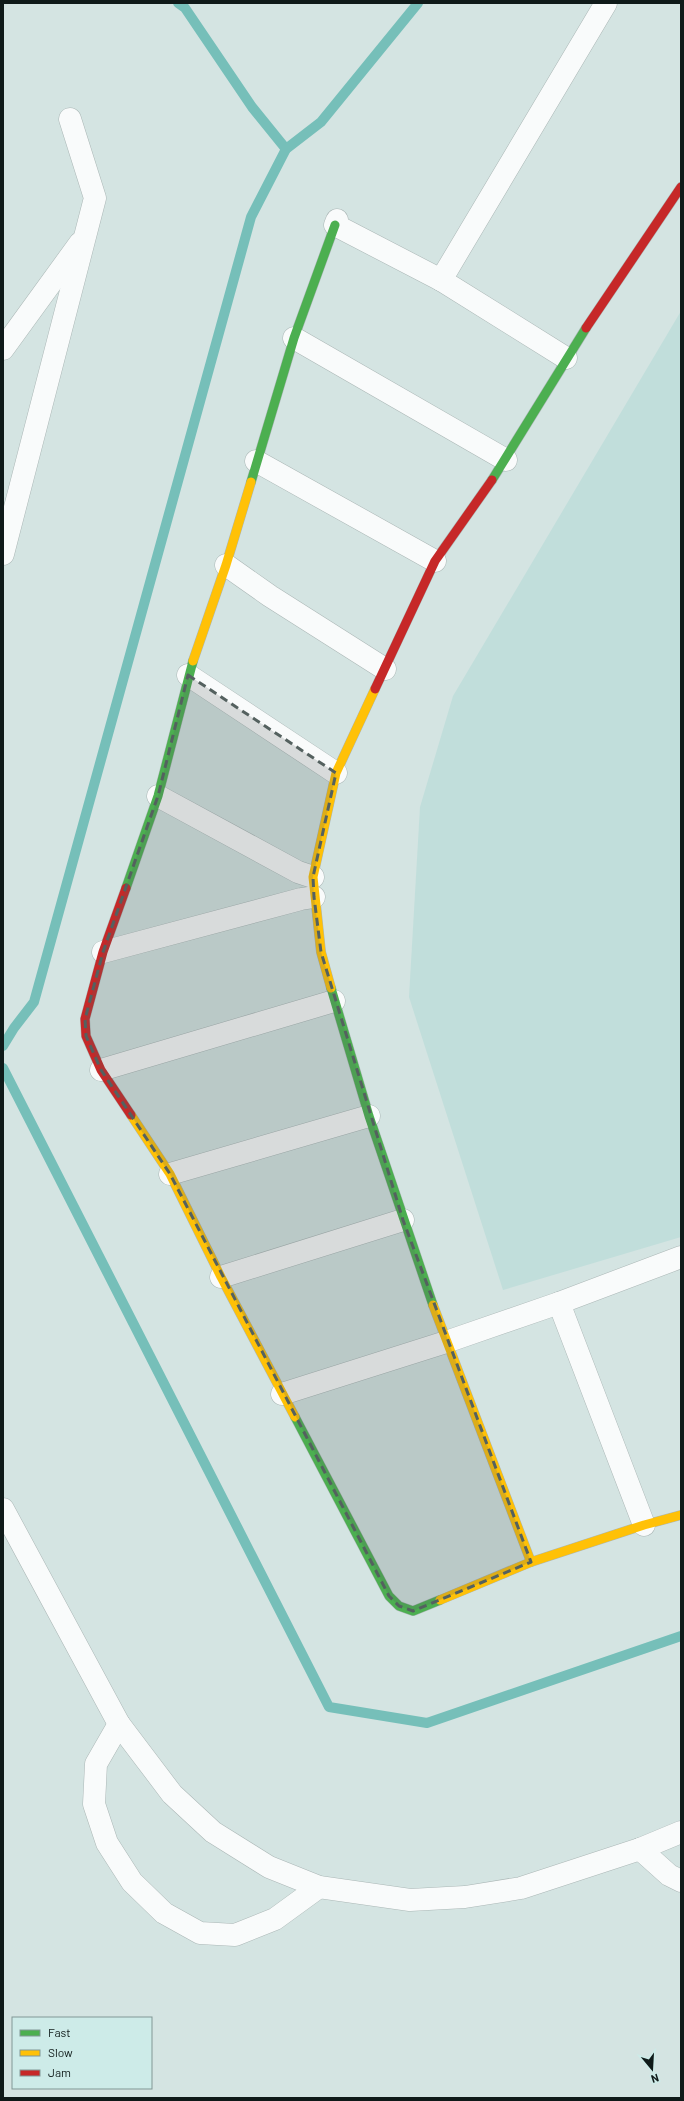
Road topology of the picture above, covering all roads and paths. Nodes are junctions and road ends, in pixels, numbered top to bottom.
1 (606, 3) edge
2 (70, 119) dead end
3 (681, 187) edge
4 (336, 222) joint
5 (87, 234) junction
6 (441, 280) junction
7 (294, 338) junction
8 (3, 348) edge
9 (566, 358) junction
10 (506, 460) junction
11 (256, 461) junction
12 (10, 499) edge
13 (3, 554) edge
14 (435, 561) junction
15 (226, 565) junction
16 (385, 669) junction
17 (188, 675) junction
18 (336, 772) junction
19 (158, 796) junction
20 (313, 887) junction
21 (103, 952) junction
22 (334, 1001) junction
23 (101, 1070) junction
24 (369, 1116) junction
25 (170, 1174) junction
26 (403, 1220) junction
27 (681, 1257) edge
28 (221, 1277) junction
29 (559, 1303) junction
30 (446, 1342) junction
31 (282, 1394) junction
32 (3, 1509) edge
33 (681, 1515) edge
34 (644, 1525) junction
35 (531, 1562) junction
36 (119, 1724) junction
37 (681, 1832) edge
38 (640, 1849) junction
39 (681, 1881) edge
40 (319, 1887) junction

1 - 6 street
2 - 5 street
3 - 9 street
4 - 6 street
4 - 7 street
5 - 8 street
5 - 12 street
6 - 9 street
7 - 10 street
7 - 11 street
9 - 10 street
10 - 14 street
11 - 14 street
11 - 15 street
12 - 13 street
14 - 16 street
15 - 16 street
15 - 17 street
16 - 18 street
17 - 18 street
17 - 19 street
18 - 20 street
19 - 20 street
19 - 21 street
20 - 21 street
20 - 22 street
21 - 23 street
22 - 23 street
22 - 24 street
23 - 25 street
24 - 25 street
24 - 26 street
25 - 28 street
26 - 28 street
26 - 30 street
27 - 29 street
28 - 31 street
29 - 30 street
29 - 34 street
30 - 31 street
30 - 35 street
31 - 35 street
32 - 36 street
33 - 34 street
34 - 35 street
36 - 40 street
36 - 40 street
37 - 38 street
38 - 39 street
38 - 40 street

